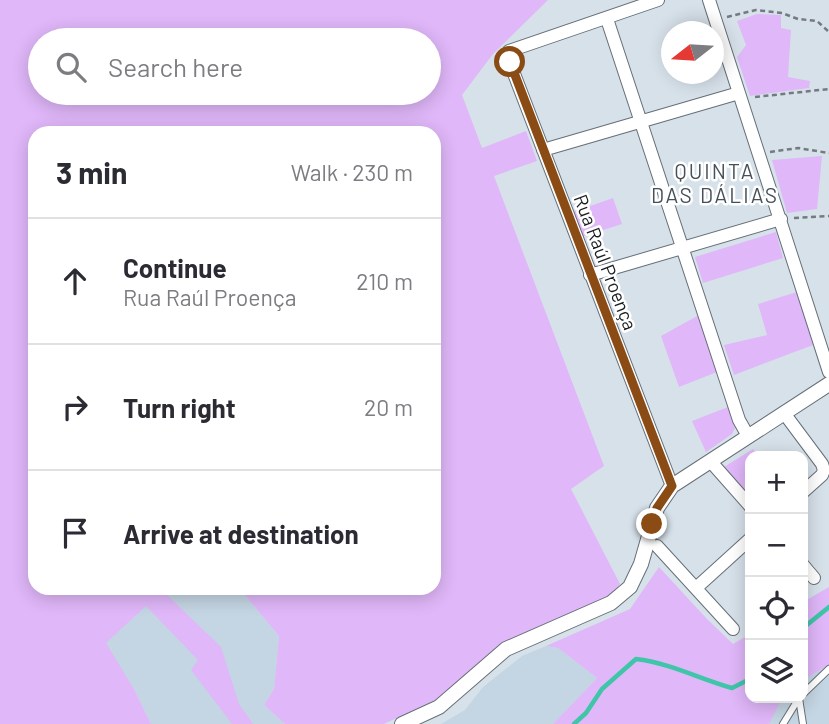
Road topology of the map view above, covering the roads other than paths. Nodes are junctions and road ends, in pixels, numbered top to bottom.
1 (658, 0) edge
2 (709, 0) edge
3 (607, 19) junction
4 (741, 96) junction
5 (640, 120) junction
6 (543, 150) junction
7 (781, 219) junction
8 (682, 248) junction
9 (590, 275) junction
10 (829, 372) edge
11 (829, 384) edge
12 (784, 413) junction
13 (748, 436) junction
14 (712, 463) junction
15 (672, 486) junction
16 (808, 488) edge
17 (745, 500) edge
18 (745, 544) edge
19 (657, 546) dead end
20 (808, 571) edge
21 (814, 578) dead end
22 (696, 588) junction
23 (733, 629) dead end
24 (829, 670) edge
25 (808, 690) edge
26 (796, 703) edge
27 (801, 703) edge
28 (402, 724) edge
29 (783, 724) edge
30 (803, 724) edge

1 - 3 street
2 - 4 street
3 - 5 street
3 - 6 street, Rua Raúl Proença
4 - 5 street
4 - 7 street
5 - 6 street
5 - 8 street
6 - 9 street, Rua Raúl Proença
7 - 8 street
7 - 10 street
8 - 9 street
8 - 13 street
9 - 15 street, Rua Raúl Proença
11 - 12 street
12 - 13 street
12 - 16 street
13 - 14 street
14 - 15 street
14 - 17 street
15 - 28 street
18 - 22 street
19 - 22 street
20 - 21 street
22 - 23 street
24 - 25 lane
26 - 29 lane
27 - 30 lane

